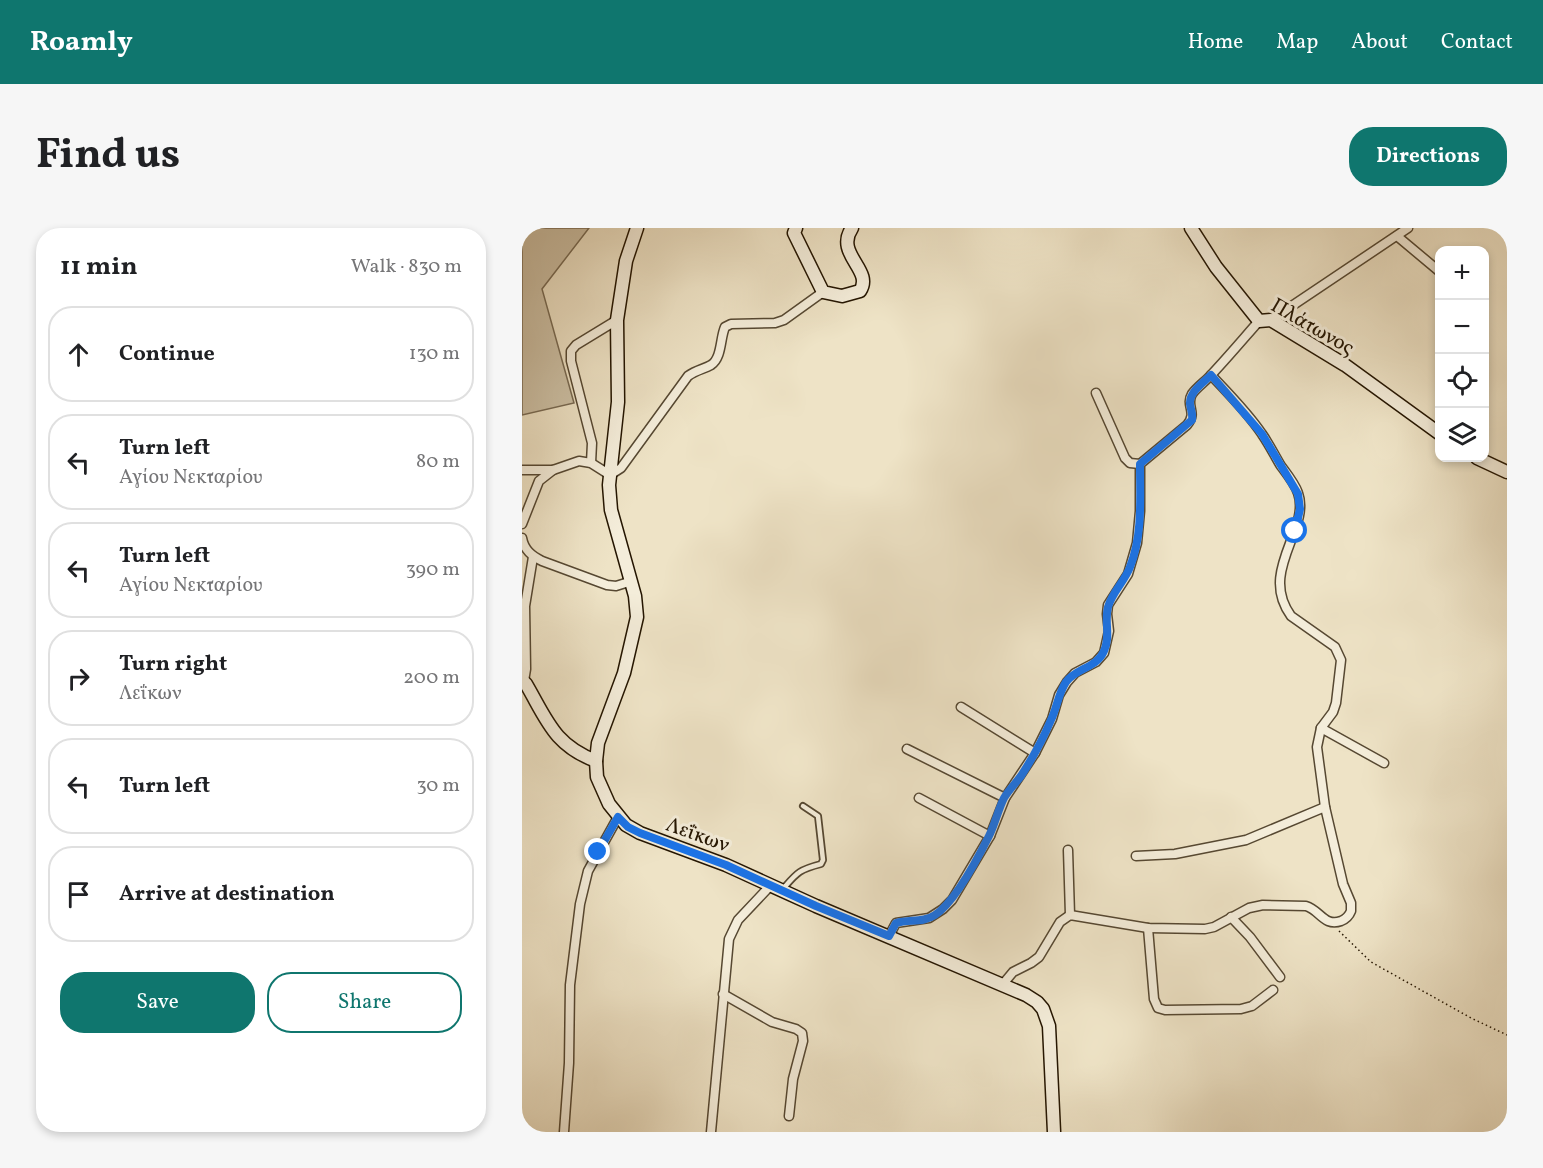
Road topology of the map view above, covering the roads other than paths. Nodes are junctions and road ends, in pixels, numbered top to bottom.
1 (637, 228) edge
2 (796, 228) edge
3 (852, 228) edge
4 (1191, 228) edge
5 (1408, 228) edge
6 (1397, 236) junction
7 (1435, 268) edge
8 (822, 292) junction
9 (617, 320) junction
10 (1265, 320) junction
11 (1211, 375) junction
12 (1096, 393) dead end
13 (1435, 430) edge
14 (1489, 462) edge
15 (591, 463) junction
16 (1140, 464) junction
17 (1506, 467) edge
18 (522, 470) edge
19 (553, 470) junction
20 (610, 475) junction
21 (522, 524) edge
22 (522, 538) edge
23 (533, 557) junction
24 (632, 581) junction
25 (523, 680) edge
26 (961, 707) dead end
27 (1321, 728) junction
28 (907, 749) dead end
29 (1035, 753) junction
30 (596, 761) junction
31 (1384, 763) dead end
32 (920, 798) dead end
33 (1005, 798) junction
34 (803, 807) dead end
35 (1325, 807) junction
36 (618, 817) junction
37 (990, 836) junction
38 (1068, 850) dead end
39 (1136, 856) dead end
40 (776, 887) junction
41 (1070, 915) junction
42 (1231, 917) junction
43 (1148, 928) junction
44 (889, 936) junction
45 (1280, 978) dead end
46 (1003, 984) junction
47 (1273, 990) dead end
48 (723, 994) junction
49 (789, 1116) dead end
50 (564, 1132) edge
51 (711, 1132) edge
52 (1054, 1132) edge

1 - 9 street, Λεΐκων
2 - 8 street
3 - 8 street
4 - 10 street, Πλάτωνος
5 - 6 street
6 - 7 street
6 - 10 street
8 - 20 street
9 - 15 street
9 - 20 street, Λεΐκων
10 - 11 street
10 - 13 street, Πλάτωνος
11 - 16 street
11 - 27 street
12 - 16 street
14 - 17 street
15 - 19 street
15 - 20 street
16 - 29 street
18 - 19 street
19 - 21 street
20 - 24 street, Λεΐκων
22 - 23 street
23 - 24 street
23 - 25 street
24 - 30 street, Λεΐκων
25 - 30 street
26 - 29 street
27 - 31 street
27 - 35 street
28 - 33 street
29 - 33 street
30 - 36 street, Λεΐκων
32 - 37 street
33 - 37 street
34 - 40 lane
35 - 39 street
35 - 42 street
36 - 40 street, Λεΐκων
36 - 50 street
37 - 44 street
38 - 41 street
40 - 44 street, Λεΐκων
40 - 48 street
41 - 43 street
41 - 46 street
42 - 43 street
42 - 45 street
43 - 47 street
44 - 46 street, Λεΐκων
46 - 52 street, Λεΐκων
48 - 49 street
48 - 51 street

